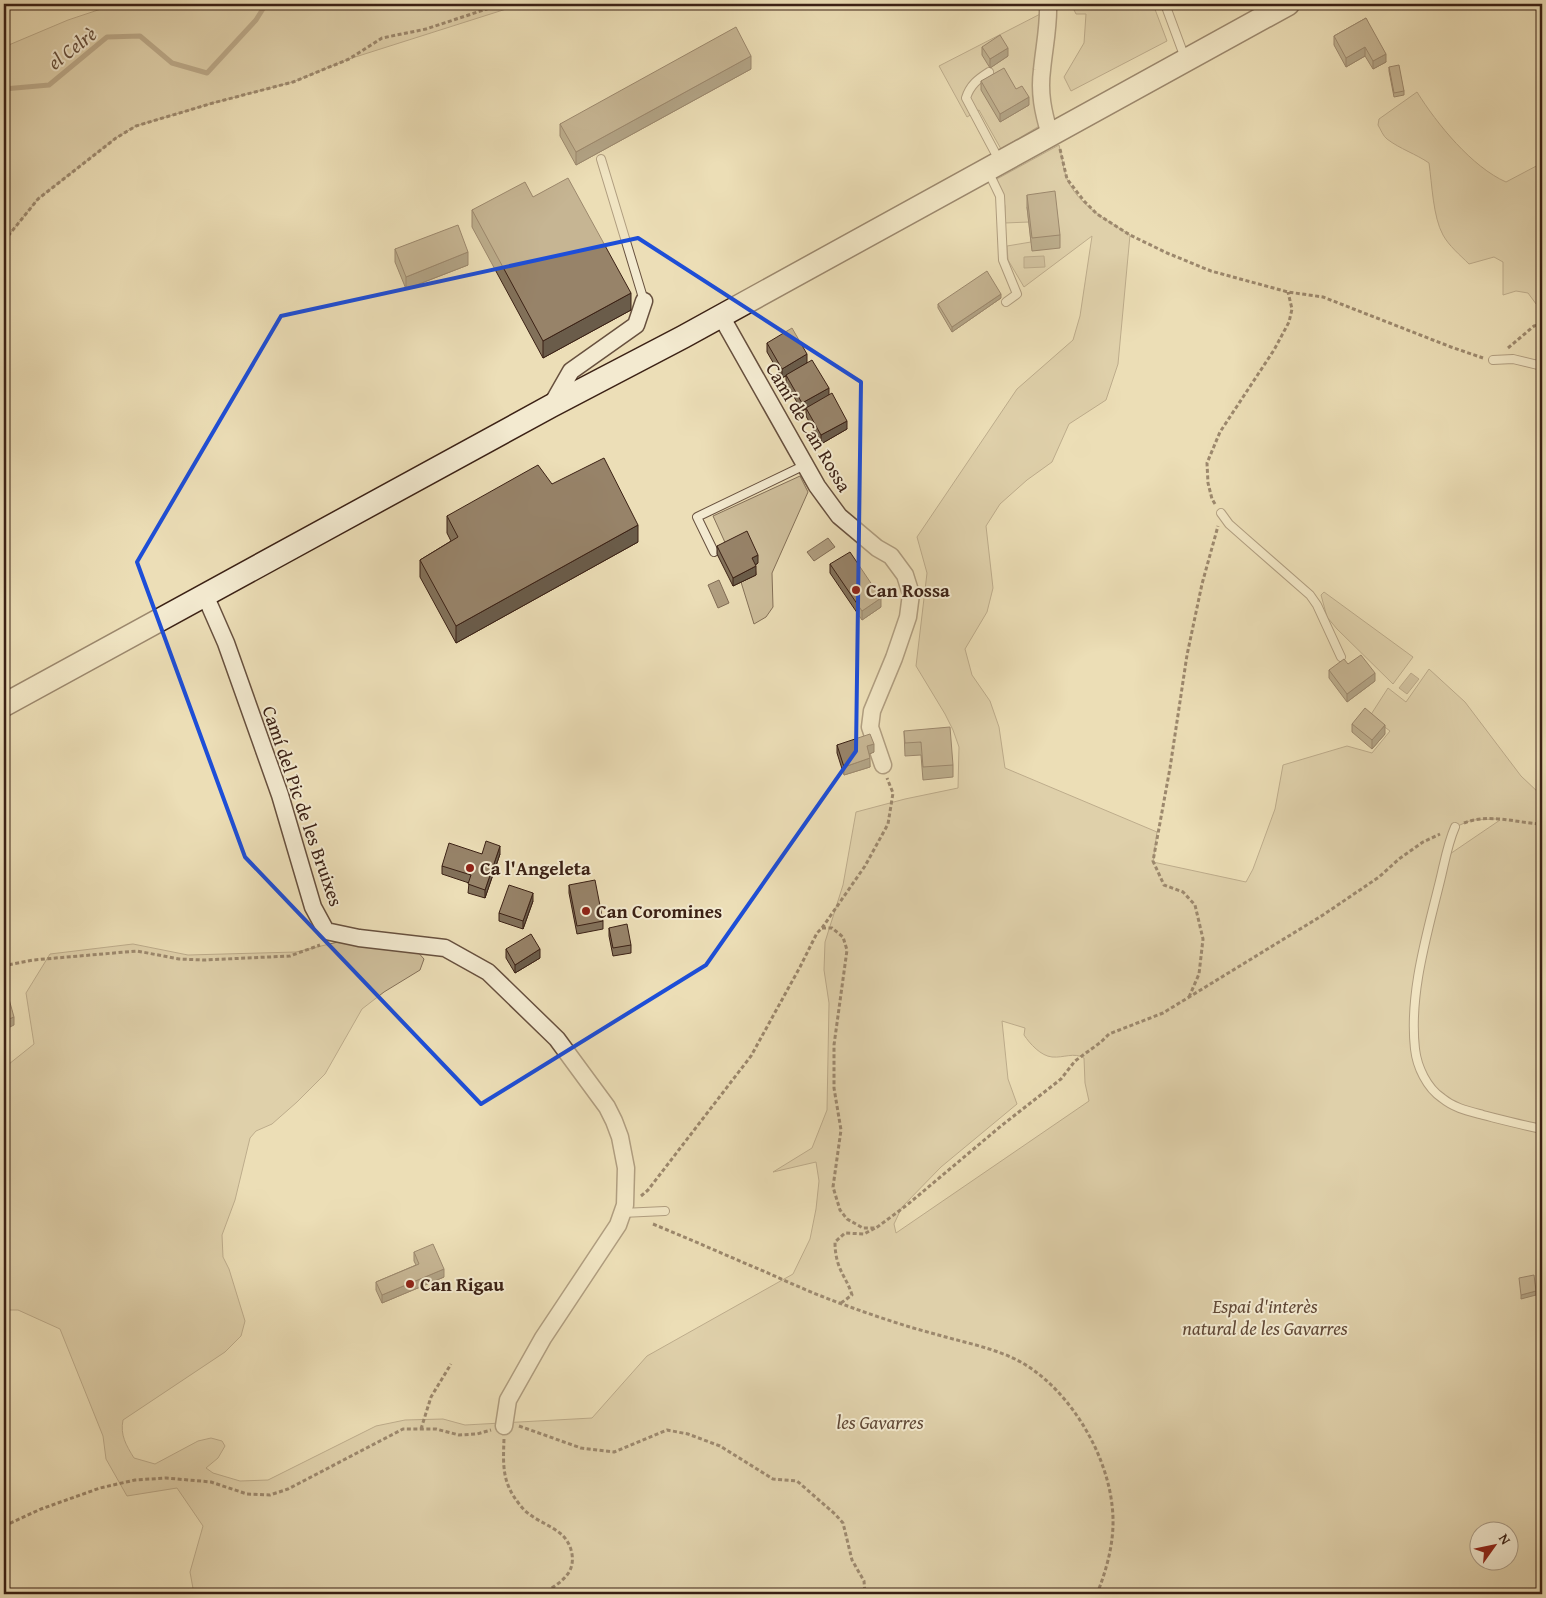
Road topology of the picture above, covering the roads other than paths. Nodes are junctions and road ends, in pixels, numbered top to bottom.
1 (1048, 4) edge
2 (1165, 4) edge
3 (1288, 4) edge
4 (1186, 60) junction
5 (989, 72) dead end
6 (1050, 135) junction
7 (601, 159) dead end
8 (994, 166) junction
9 (644, 301) joint
10 (1006, 302) dead end
11 (721, 316) junction
12 (1493, 360) road end
13 (1542, 366) edge
14 (551, 406) junction
15 (805, 465) junction
16 (1221, 513) road end
17 (714, 552) dead end
18 (205, 595) junction
19 (1341, 657) dead end
20 (4, 705) edge
21 (883, 765) road end
22 (1455, 827) road end
23 (1542, 1129) edge
24 (665, 1212) dead end
25 (622, 1213) junction
26 (504, 1426) road end

1 - 6 street
2 - 4 lane
3 - 4 main road
4 - 6 main road
5 - 8 lane
6 - 8 main road
7 - 9 lane
8 - 10 lane
8 - 11 main road
9 - 14 street
11 - 14 main road
11 - 15 street, Camí de Can Rossa
12 - 13 lane
14 - 18 main road
15 - 17 lane
15 - 21 street, Camí de Can Rossa
16 - 19 lane
18 - 20 main road
18 - 25 street, Camí del Pic de les Bruixes
22 - 23 lane
24 - 25 lane
25 - 26 street, Camí del Pic de les Bruixes

